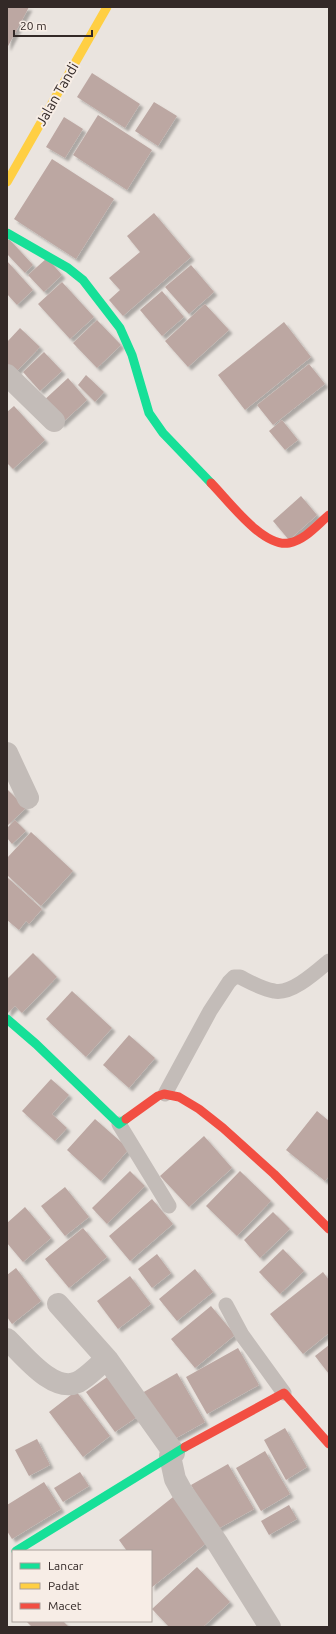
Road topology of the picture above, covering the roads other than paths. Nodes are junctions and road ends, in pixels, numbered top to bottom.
1 (107, 7) edge
2 (7, 182) edge
3 (7, 233) edge
4 (7, 376) edge
5 (54, 421) dead end
6 (329, 515) edge
7 (7, 753) edge
8 (28, 798) dead end
9 (329, 961) edge
10 (7, 1019) edge
11 (165, 1094) junction
12 (119, 1124) junction
13 (169, 1206) dead end
14 (329, 1229) edge
15 (58, 1304) dead end
16 (226, 1305) dead end
17 (7, 1339) edge
18 (107, 1359) junction
19 (284, 1394) junction
20 (329, 1444) edge
21 (172, 1455) junction
22 (18, 1550) edge
23 (270, 1627) edge

1 - 2 street, Jalan Tandi
3 - 6 street
4 - 5 street
7 - 8 street
9 - 11 lane
10 - 12 street
11 - 12 street
11 - 14 street
12 - 13 lane
15 - 18 street
16 - 19 lane
17 - 18 street
18 - 21 street
19 - 20 street
19 - 21 street
21 - 22 street
21 - 23 street

